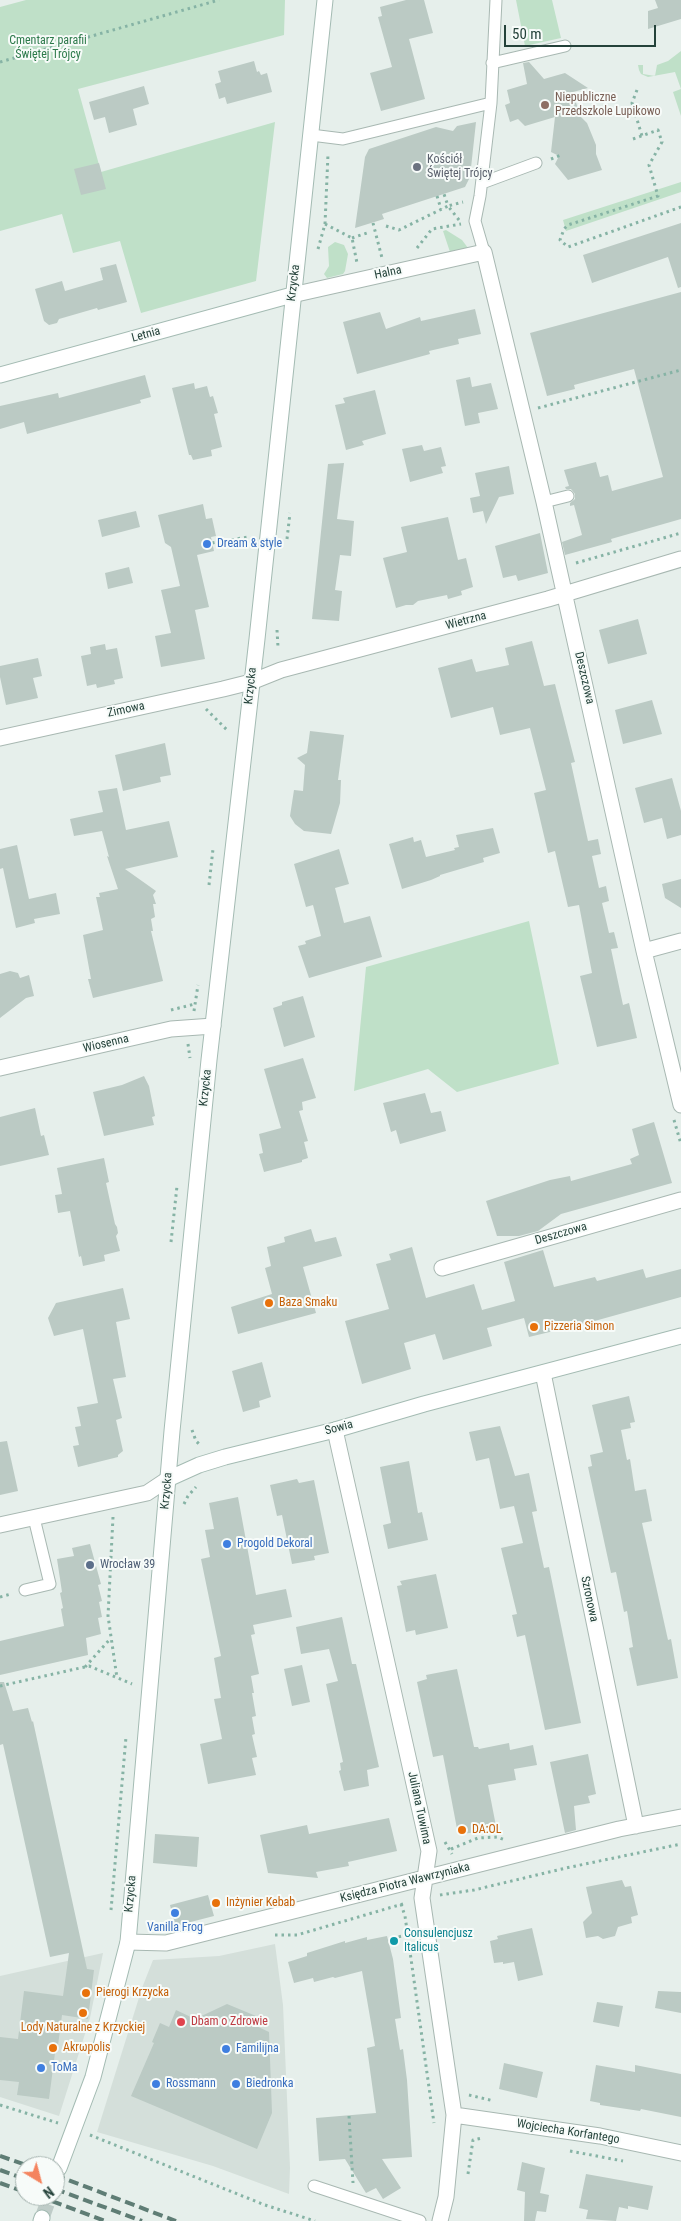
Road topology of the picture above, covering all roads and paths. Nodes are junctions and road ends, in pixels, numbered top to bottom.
1 (219, 0) edge
2 (324, 0) edge
3 (496, 0) edge
4 (565, 46) dead end
5 (0, 62) edge
6 (492, 63) junction
7 (637, 90) dead end
8 (491, 103) junction
9 (311, 134) junction
10 (642, 136) junction
11 (633, 139) dead end
12 (561, 155) dead end
13 (548, 160) dead end
14 (536, 164) dead end
15 (482, 183) junction
16 (444, 194) dead end
17 (437, 196) dead end
18 (681, 207) edge
19 (441, 208) junction
20 (373, 223) dead end
21 (325, 224) dead end
22 (462, 224) dead end
23 (386, 226) dead end
24 (367, 232) dead end
25 (352, 238) junction
26 (408, 251) dead end
27 (484, 252) junction
28 (391, 256) dead end
29 (383, 258) junction
30 (374, 260) dead end
31 (366, 262) dead end
32 (292, 295) junction
33 (681, 370) edge
34 (0, 375) edge
35 (523, 412) junction
36 (568, 496) dead end
37 (544, 502) junction
38 (248, 536) dead end
39 (212, 543) dead end
40 (681, 559) edge
41 (565, 595) junction
42 (251, 682) junction
43 (228, 721) dead end
44 (226, 736) dead end
45 (0, 738) edge
46 (214, 847) dead end
47 (208, 895) dead end
48 (681, 941) edge
49 (644, 951) junction
50 (199, 978) dead end
51 (213, 1026) junction
52 (191, 1027) junction
53 (190, 1067) dead end
54 (0, 1068) edge
55 (681, 1105) edge
56 (177, 1181) dead end
57 (681, 1200) edge
58 (171, 1250) dead end
59 (442, 1268) dead end
60 (681, 1336) edge
61 (542, 1373) junction
62 (335, 1430) junction
63 (168, 1479) junction
64 (198, 1486) dead end
65 (183, 1509) dead end
66 (113, 1516) dead end
67 (34, 1518) junction
68 (0, 1525) edge
69 (25, 1590) dead end
70 (111, 1638) junction
71 (85, 1668) junction
72 (117, 1678) junction
73 (132, 1684) dead end
74 (0, 1686) edge
75 (681, 1817) edge
76 (636, 1826) junction
77 (681, 1844) edge
78 (425, 1879) junction
79 (442, 1896) dead end
80 (401, 1905) dead end
81 (408, 1935) junction
82 (128, 1942) junction
83 (390, 1942) dead end
84 (0, 2105) edge
85 (454, 2115) junction
86 (349, 2116) dead end
87 (63, 2125) dead end
88 (435, 2131) dead end
89 (85, 2133) dead end
90 (490, 2137) dead end
91 (563, 2150) dead end
92 (681, 2153) edge
93 (63, 2156) edge
94 (625, 2161) dead end
95 (352, 2172) dead end
96 (467, 2178) dead end
97 (314, 2186) dead end
98 (315, 2221) edge
99 (420, 2221) edge
100 (440, 2221) edge

1 - 5 path
2 - 9 street, Krzycka
3 - 6 lane
4 - 6 lane
6 - 8 lane
7 - 10 path
8 - 9 lane
8 - 15 lane
9 - 32 street, Krzycka
10 - 11 path
10 - 18 path
12 - 13 path
14 - 15 lane
15 - 27 lane
16 - 19 path
17 - 19 path
19 - 23 path
20 - 29 path
21 - 25 path
22 - 26 path
24 - 25 path
25 - 31 path
27 - 32 street, Halna
27 - 35 street, Deszczowa
28 - 29 path
29 - 30 path
32 - 34 street, Letnia
32 - 42 street, Krzycka
33 - 35 path
35 - 37 street, Deszczowa
36 - 37 lane
37 - 41 street, Deszczowa
38 - 39 path
40 - 41 street, Wietrzna
41 - 42 street, Wietrzna
41 - 49 street, Deszczowa
42 - 45 street, Zimowa
42 - 51 street, Krzycka
43 - 44 path
46 - 47 path
48 - 49 street
49 - 55 street, Deszczowa
50 - 52 path
51 - 52 street, Wiosenna
51 - 63 street, Krzycka
52 - 53 path
52 - 54 street, Wiosenna
56 - 58 path
57 - 59 street, Deszczowa
60 - 61 street, Sowia
61 - 62 street, Sowia
61 - 76 street, Szronowa
62 - 63 street, Sowia
62 - 78 street, Juliana Tuwima
63 - 67 street, Sowia
63 - 82 street, Krzycka
64 - 65 path
66 - 70 path
67 - 68 street, Sowia
67 - 69 lane
70 - 71 path
70 - 72 path
71 - 72 path
71 - 74 path
72 - 73 path
75 - 76 street, Księdza Piotra Wawrzyniaka
76 - 78 street, Księdza Piotra Wawrzyniaka
77 - 79 path
78 - 82 street, Księdza Piotra Wawrzyniaka
78 - 85 street, Juliana Tuwima
80 - 81 path
81 - 83 path
81 - 88 path
82 - 93 street, Krzycka
84 - 87 path
85 - 92 street, Wojciecha Korfantego
85 - 100 street, Juliana Tuwima
86 - 95 path
89 - 98 path
90 - 96 path
91 - 94 path
97 - 99 lane

